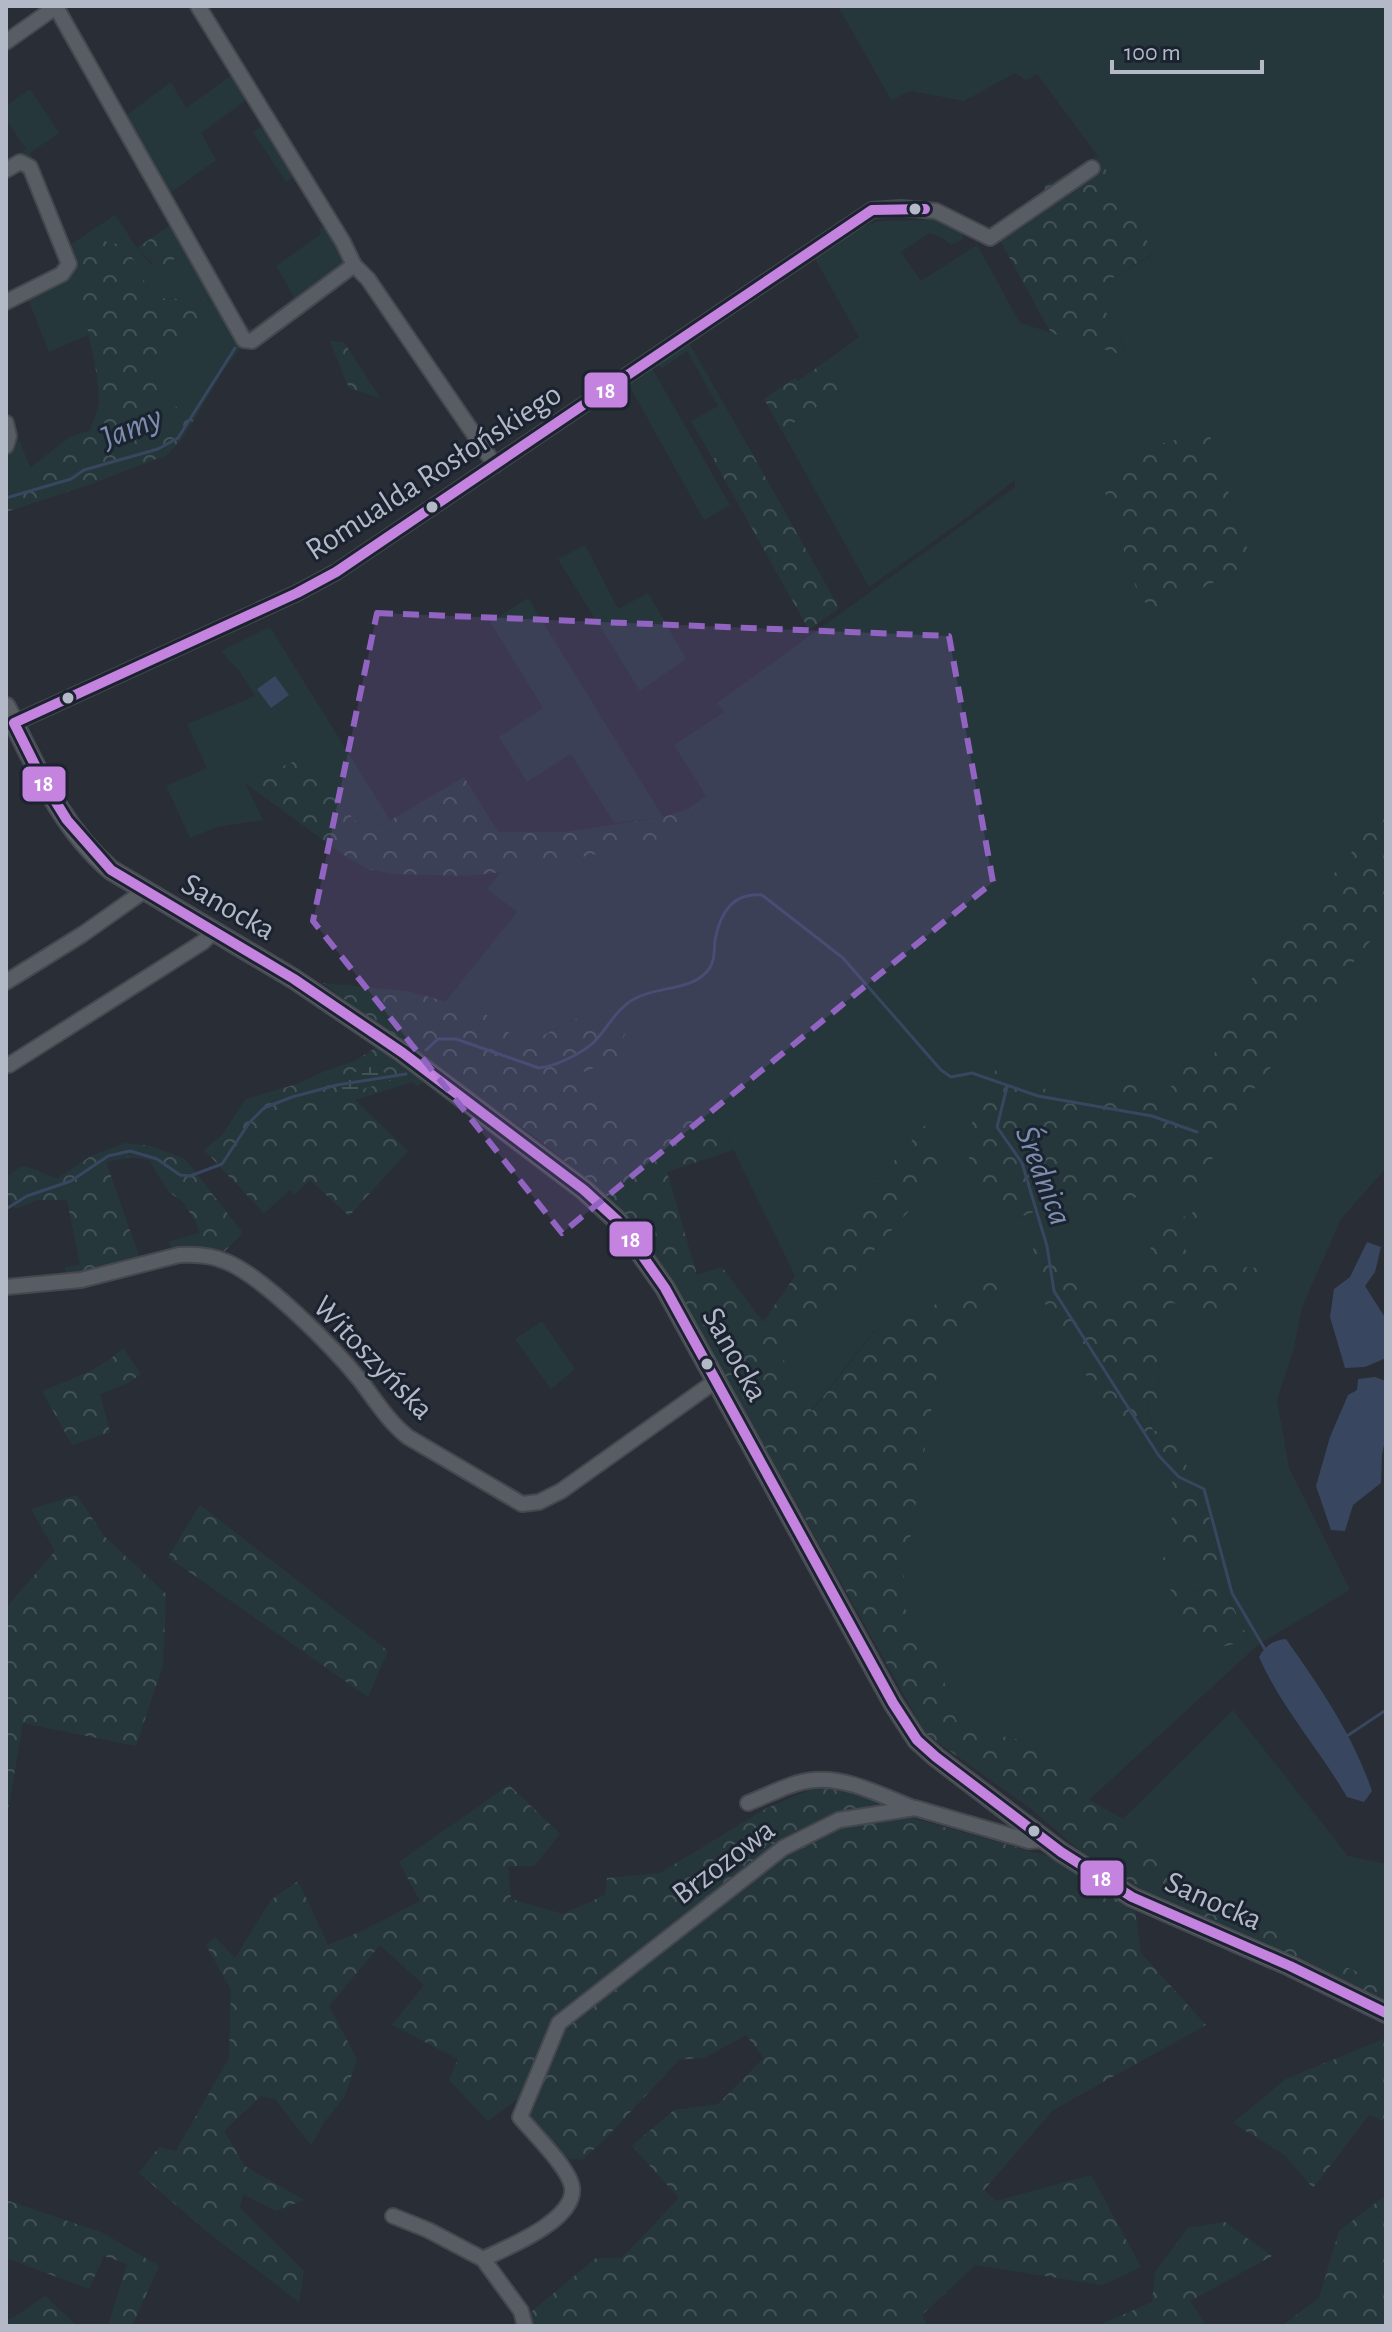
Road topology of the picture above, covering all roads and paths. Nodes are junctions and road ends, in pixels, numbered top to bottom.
1 (56, 6) edge
2 (198, 6) edge
3 (6, 42) edge
4 (1092, 168) dead end
5 (6, 170) edge
6 (354, 265) junction
7 (6, 302) edge
8 (6, 423) edge
9 (6, 446) edge
10 (495, 465) junction
11 (10, 715) edge
12 (144, 891) junction
13 (214, 931) junction
14 (6, 982) edge
15 (9, 1065) dead end
16 (6, 1287) edge
17 (717, 1380) junction
18 (748, 1803) dead end
19 (915, 1808) junction
20 (1045, 1840) junction
21 (1386, 2013) edge
22 (393, 2216) dead end
23 (483, 2259) junction
24 (525, 2326) edge

1 - 3 street
1 - 6 street
2 - 6 street
4 - 10 street, Romualda Rosłońskiego
5 - 7 street
6 - 10 street
8 - 9 street
10 - 11 street, Romualda Rosłońskiego
11 - 12 main road, Sanocka
12 - 13 main road, Sanocka
12 - 14 street
13 - 15 street
13 - 17 main road, Sanocka
16 - 17 street, Witoszyńska
17 - 20 main road, Sanocka
18 - 19 street
19 - 20 street, Brzozowa
19 - 23 street, Brzozowa
20 - 21 main road, Sanocka
22 - 23 street
23 - 24 street

